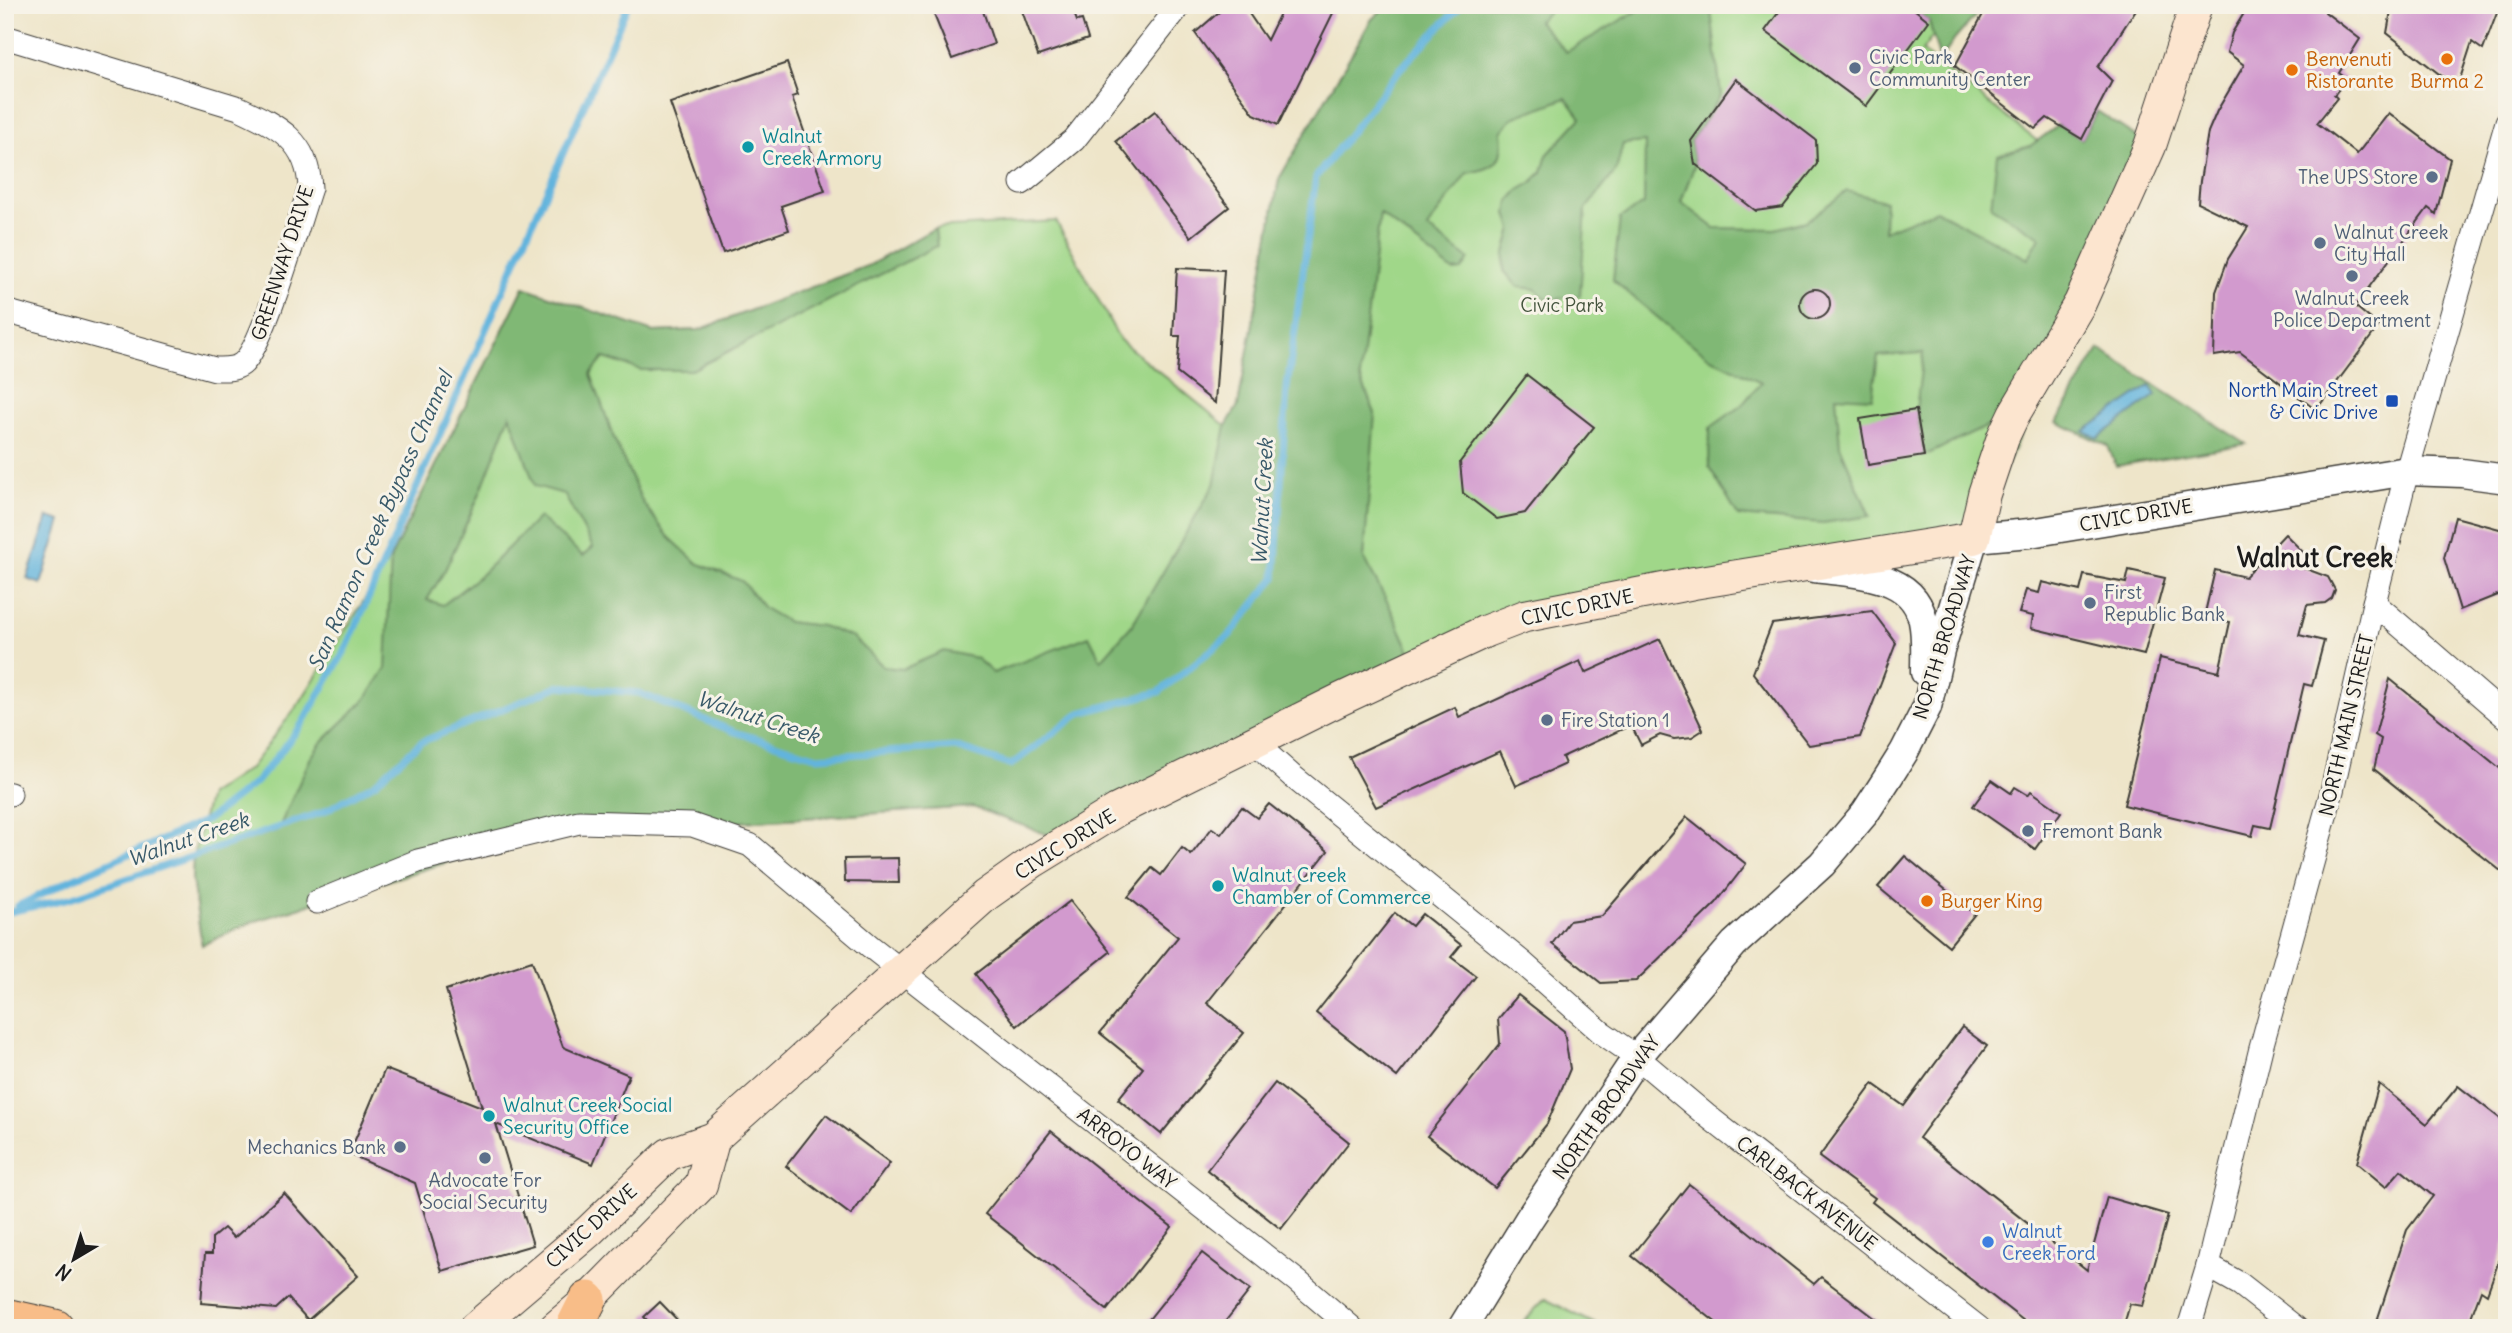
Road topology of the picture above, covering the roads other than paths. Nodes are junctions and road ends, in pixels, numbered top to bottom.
1 (1180, 5) edge
2 (2196, 5) edge
3 (5, 37) edge
4 (2507, 122) edge
5 (1022, 183) dead end
6 (5, 312) edge
7 (2407, 471) junction
8 (2507, 479) edge
9 (1974, 538) junction
10 (1804, 566) junction
11 (2374, 603) junction
12 (1927, 707) junction
13 (2507, 718) edge
14 (1255, 743) junction
15 (317, 902) dead end
16 (901, 970) junction
17 (1637, 1057) junction
18 (714, 1138) junction
19 (2208, 1266) junction
20 (581, 1314) edge
21 (5, 1317) edge
22 (55, 1328) edge
23 (475, 1328) edge
24 (555, 1328) edge
25 (1352, 1328) edge
26 (1462, 1328) edge
27 (1979, 1328) edge
28 (2189, 1328) edge
29 (2296, 1328) edge

1 - 5 street
2 - 9 main road, NORTH BROADWAY
3 - 6 street, GREENWAY DRIVE
4 - 7 street, NORTH MAIN STREET
7 - 8 street, CIVIC DRIVE
7 - 9 street, CIVIC DRIVE
7 - 11 street, NORTH MAIN STREET
9 - 10 main road, CIVIC DRIVE
9 - 12 street, NORTH BROADWAY
10 - 12 street
10 - 14 main road, CIVIC DRIVE
11 - 13 street
11 - 19 street, NORTH MAIN STREET
12 - 17 street, NORTH BROADWAY
14 - 16 main road, CIVIC DRIVE
14 - 17 street, CARLBACK AVENUE
15 - 16 street, ARROYO WAY
16 - 18 main road, CIVIC DRIVE
16 - 25 street, ARROYO WAY
17 - 26 street, NORTH BROADWAY
17 - 27 street, CARLBACK AVENUE
18 - 20 main road
18 - 23 main road, CIVIC DRIVE
19 - 28 street, NORTH MAIN STREET
19 - 29 street
20 - 24 main road
21 - 22 highway

